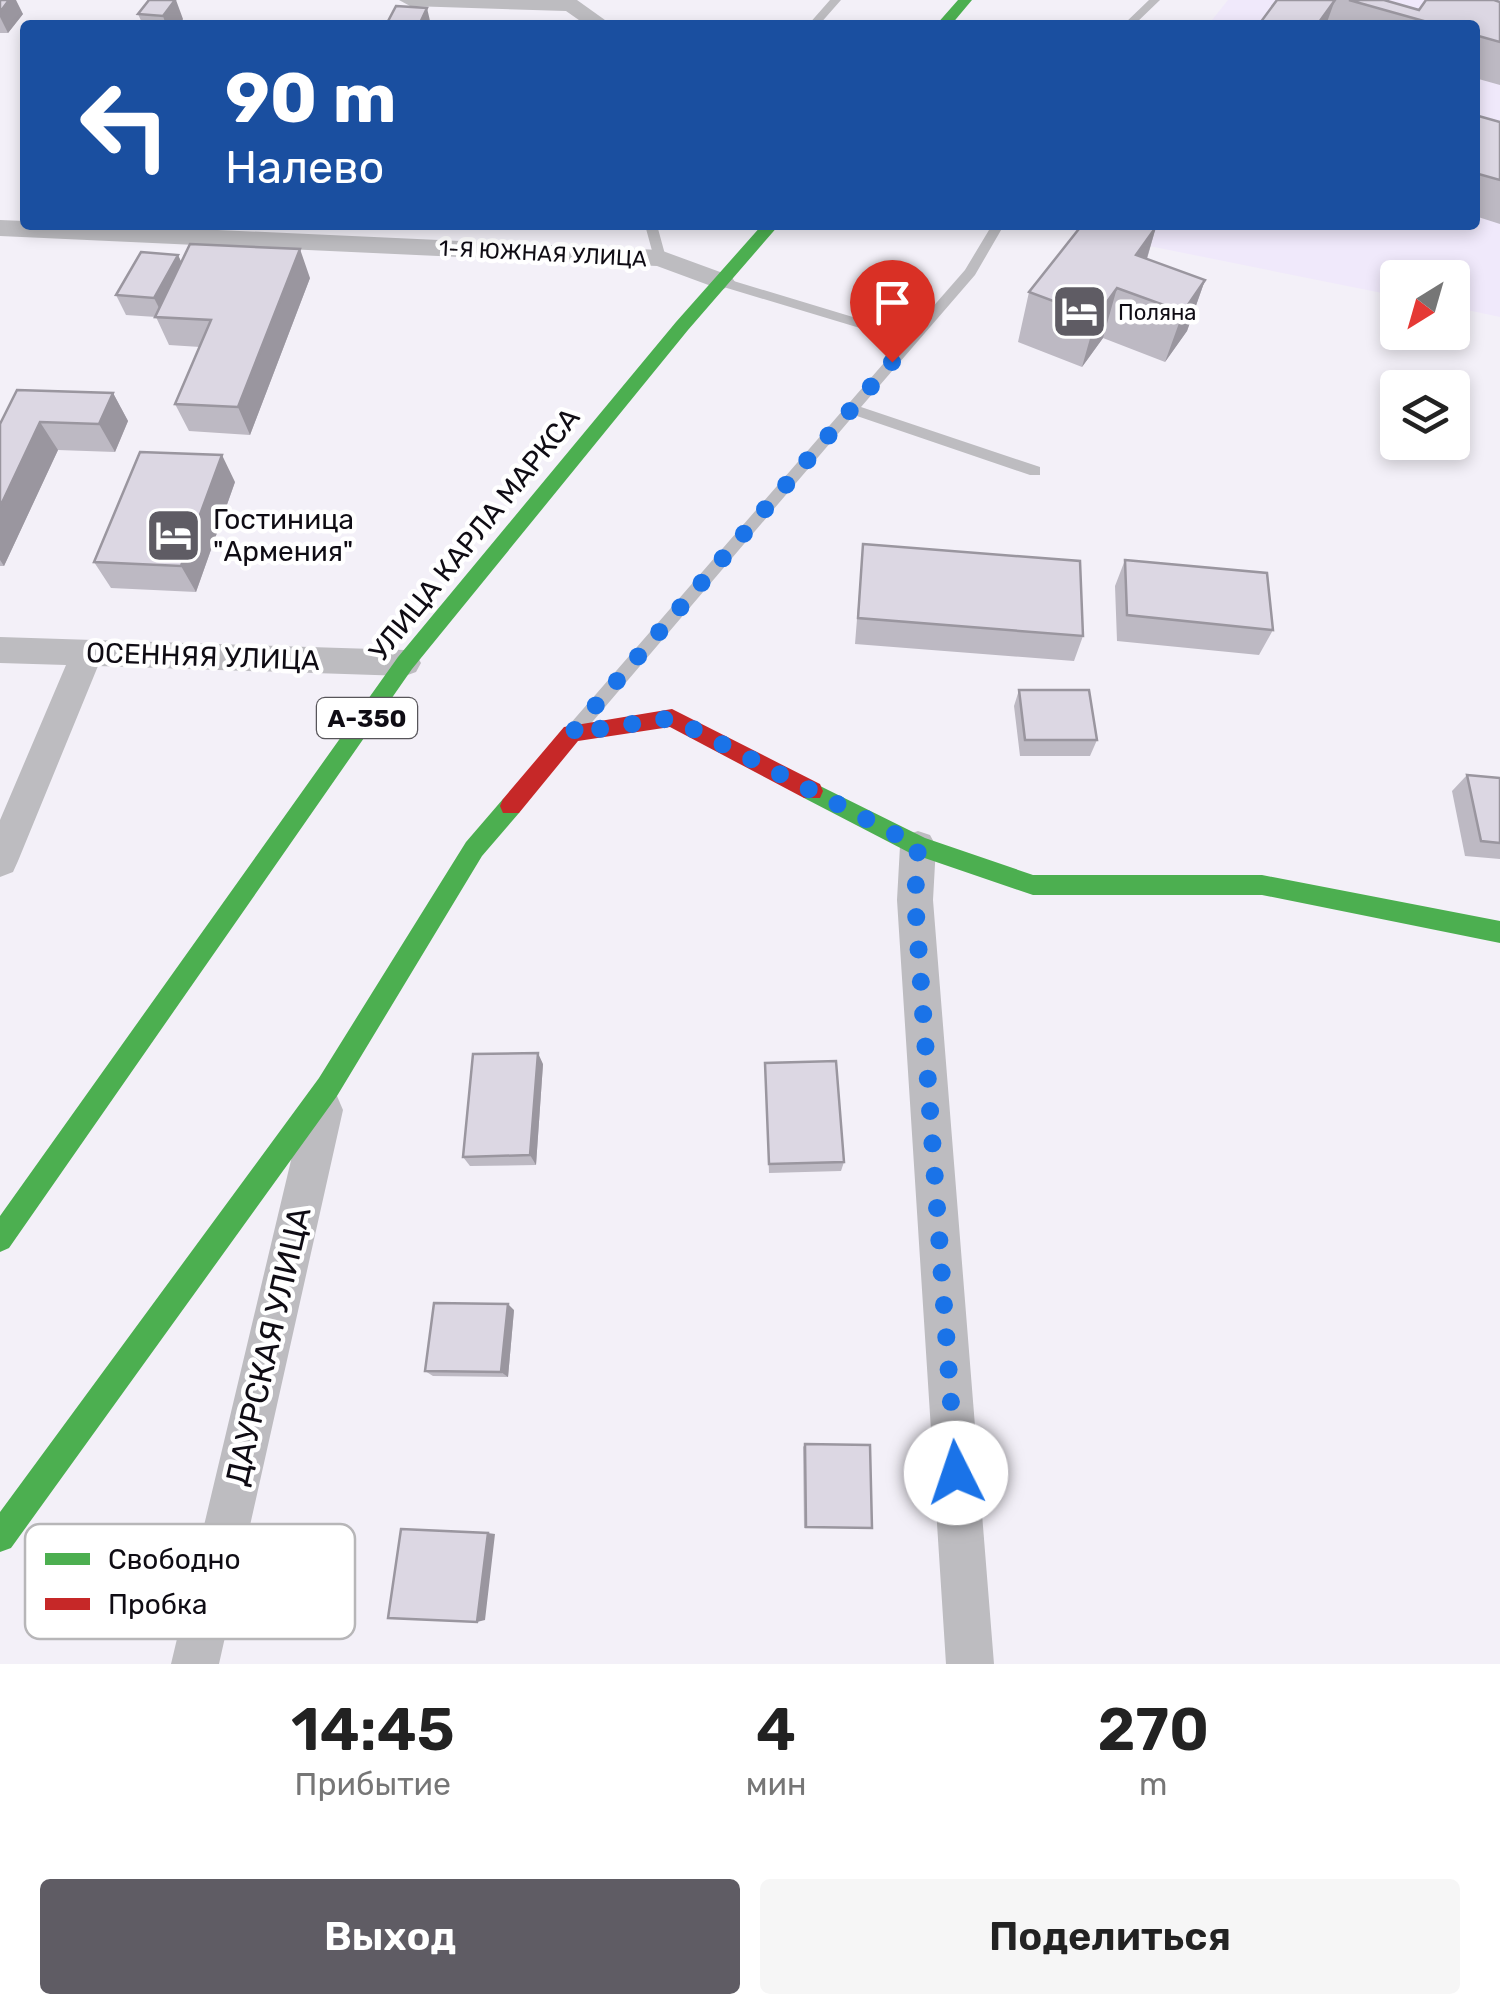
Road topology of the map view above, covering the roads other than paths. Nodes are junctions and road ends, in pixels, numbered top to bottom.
1 (410, 0) edge
2 (836, 0) edge
3 (964, 0) edge
4 (1155, 0) edge
5 (594, 20) edge
6 (818, 20) edge
7 (947, 20) edge
8 (1133, 20) edge
9 (44, 230) edge
10 (652, 230) edge
11 (766, 230) edge
12 (995, 230) edge
13 (660, 258) junction
14 (722, 282) junction
15 (912, 339) junction
16 (851, 409) junction
17 (1036, 470) dead end
18 (0, 650) edge
19 (88, 652) junction
20 (405, 663) junction
21 (572, 733) junction
22 (918, 846) junction
23 (0, 861) edge
24 (1500, 932) edge
25 (328, 1087) junction
26 (0, 1239) edge
27 (227, 1524) edge
28 (0, 1537) edge
29 (201, 1639) edge
30 (195, 1664) edge
31 (970, 1664) edge

1 - 5 street
2 - 6 lane
3 - 7 main road
4 - 8 lane
9 - 13 street, 1-Я ЮЖНАЯ УЛИЦА
10 - 13 lane
11 - 14 main road, УЛИЦА КАРЛА МАРКСА / А-350
12 - 15 lane
13 - 14 street, 1-Я ЮЖНАЯ УЛИЦА
14 - 15 lane
14 - 20 main road, УЛИЦА КАРЛА МАРКСА / А-350
15 - 16 lane
16 - 17 lane
16 - 21 lane
18 - 19 street, ОСЕННЯЯ УЛИЦА
19 - 20 street, ОСЕННЯЯ УЛИЦА
19 - 23 street
20 - 26 main road, УЛИЦА КАРЛА МАРКСА / А-350
21 - 22 main road
21 - 25 main road
22 - 24 main road
22 - 31 street
25 - 27 street, ДАУРСКАЯ УЛИЦА
25 - 28 main road
29 - 30 street, ДАУРСКАЯ УЛИЦА

